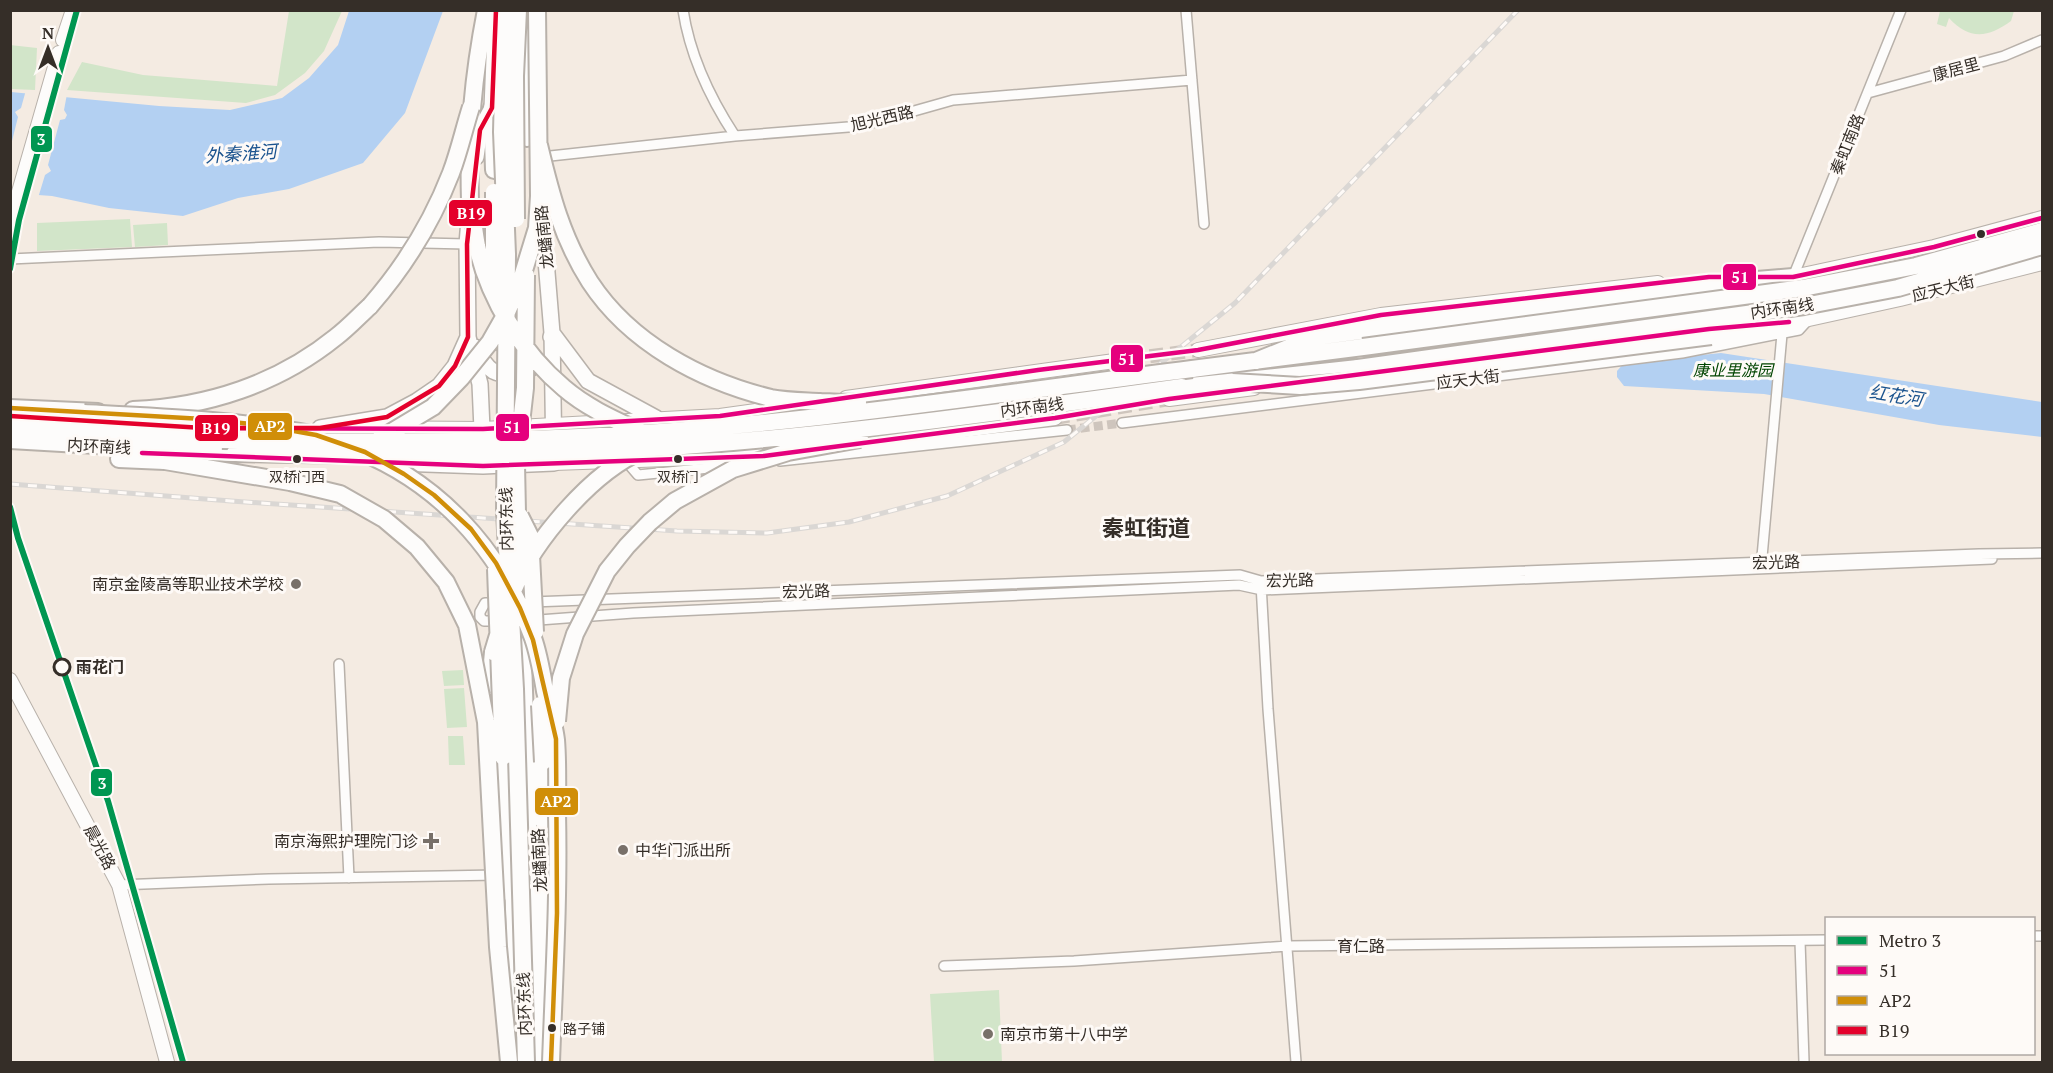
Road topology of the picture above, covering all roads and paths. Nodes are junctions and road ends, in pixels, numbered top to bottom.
1 (73, 10) edge
2 (486, 10) edge
3 (496, 10) edge
4 (505, 10) edge
5 (518, 10) edge
6 (528, 10) edge
7 (537, 10) edge
8 (683, 10) edge
9 (1186, 10) edge
10 (1901, 10) edge
11 (2043, 40) edge
12 (529, 67) joint
13 (1192, 80) junction
14 (1868, 93) junction
15 (471, 107) junction
16 (492, 108) junction
17 (735, 136) junction
18 (534, 147) junction
19 (2043, 218) edge
20 (10, 223) edge
21 (1204, 224) dead end
22 (2043, 231) edge
23 (467, 244) junction
24 (2043, 246) edge
25 (10, 259) edge
26 (2043, 262) edge
27 (1793, 277) junction
28 (552, 333) junction
29 (1784, 333) junction
30 (468, 337) junction
31 (1198, 350) tunnel mouth
32 (1129, 359) tunnel mouth
33 (1256, 361) junction
34 (1192, 369) junction
35 (1232, 382) junction
36 (1175, 393) junction
37 (853, 403) junction
38 (10, 408) edge
39 (84, 413) junction
40 (10, 416) edge
41 (656, 418) junction
42 (1055, 418) tunnel mouth
43 (1122, 423) tunnel mouth
44 (552, 425) junction
45 (10, 426) edge
46 (203, 428) joint
47 (320, 428) junction
48 (483, 429) junction
49 (1067, 430) tunnel mouth
50 (859, 440) junction
51 (10, 443) edge
52 (10, 452) edge
53 (165, 461) junction
54 (626, 461) junction
55 (511, 463) junction
56 (554, 463) junction
57 (483, 466) junction
58 (511, 513) junction
59 (2043, 553) edge
60 (2043, 559) edge
61 (1761, 566) junction
62 (1261, 586) junction
63 (539, 602) junction
64 (534, 620) junction
65 (507, 621) junction
66 (339, 664) dead end
67 (10, 680) edge
68 (486, 722) junction
69 (556, 740) junction
70 (507, 875) junction
71 (349, 878) junction
72 (119, 885) junction
73 (512, 895) junction
74 (540, 896) junction
75 (545, 933) junction
76 (1825, 940) edge
77 (1800, 941) junction
78 (1288, 946) junction
79 (944, 966) dead end
80 (167, 1062) edge
81 (509, 1062) edge
82 (518, 1062) edge
83 (526, 1062) edge
84 (536, 1062) edge
85 (544, 1062) edge
86 (551, 1062) edge
87 (559, 1062) edge
88 (1296, 1062) edge
89 (1804, 1062) edge

1 - 20 street
2 - 15 highway
3 - 16 main road
4 - 55 highway, 内环东线, bridge
5 - 55 highway, 内环东线, bridge
6 - 12 main road
7 - 18 highway, bridge
8 - 17 street
9 - 13 street
10 - 14 street, 秦虹南路
11 - 14 street, 康居里
12 - 18 highway
13 - 17 street, 旭光西路
13 - 21 street
14 - 27 street, 秦虹南路
15 - 39 highway, bridge
15 - 50 highway, bridge
16 - 23 main road
16 - 55 highway, bridge
17 - 18 street, 旭光西路
18 - 28 main road, 龙蟠南路
18 - 37 highway, bridge
18 - 53 highway, bridge
18 - 55 highway, bridge
19 - 27 street
22 - 33 highway, 内环南线, bridge
23 - 25 street
23 - 30 main road
24 - 35 highway, 内环南线, bridge
26 - 29 street, 应天大街
27 - 29 street, 秦虹南路
27 - 31 street
27 - 33 highway
28 - 30 main road
28 - 41 main road
28 - 44 main road, 龙蟠南路
29 - 35 highway, bridge
29 - 36 street, 应天大街
29 - 43 street, 应天大街
29 - 61 street
30 - 47 main road
30 - 48 main road
32 - 41 street
33 - 34 highway, 内环南线
34 - 37 highway, bridge
34 - 45 highway, 内环南线, bridge
35 - 36 highway, 内环南线
36 - 50 highway, bridge
36 - 51 highway, 内环南线, bridge
37 - 68 highway, bridge
38 - 39 highway
39 - 69 highway, bridge
40 - 46 main road
41 - 44 street
42 - 54 street
44 - 48 street
44 - 56 main road, 龙蟠南路
46 - 47 street
47 - 48 street
48 - 57 main road
49 - 54 street
50 - 69 highway, bridge
51 - 57 main road
52 - 53 highway
53 - 68 highway, bridge
54 - 56 street
55 - 58 highway, 内环东线, bridge
56 - 57 main road
58 - 70 highway, bridge
58 - 74 highway, bridge
58 - 83 highway, 内环东线, bridge
58 - 84 highway, 内环东线, bridge
59 - 61 street, 宏光路
60 - 61 street, 宏光路
61 - 62 street, 宏光路
62 - 63 street, 宏光路
62 - 64 street, 宏光路
62 - 78 street
63 - 64 street
63 - 65 street, 宏光路
64 - 65 street, 宏光路
64 - 74 street, 龙蟠南路
65 - 73 street, 龙蟠南路
66 - 71 street
67 - 72 street, 晨光路
68 - 81 highway, bridge
69 - 86 highway, bridge
70 - 71 street
70 - 73 highway
71 - 72 street
72 - 80 street, 晨光路
73 - 82 street, 龙蟠南路
74 - 75 street, 龙蟠南路
75 - 85 street, 龙蟠南路
75 - 87 highway
76 - 77 street, 育仁路
77 - 78 street, 育仁路
77 - 89 street
78 - 79 street, 育仁路
78 - 88 street

